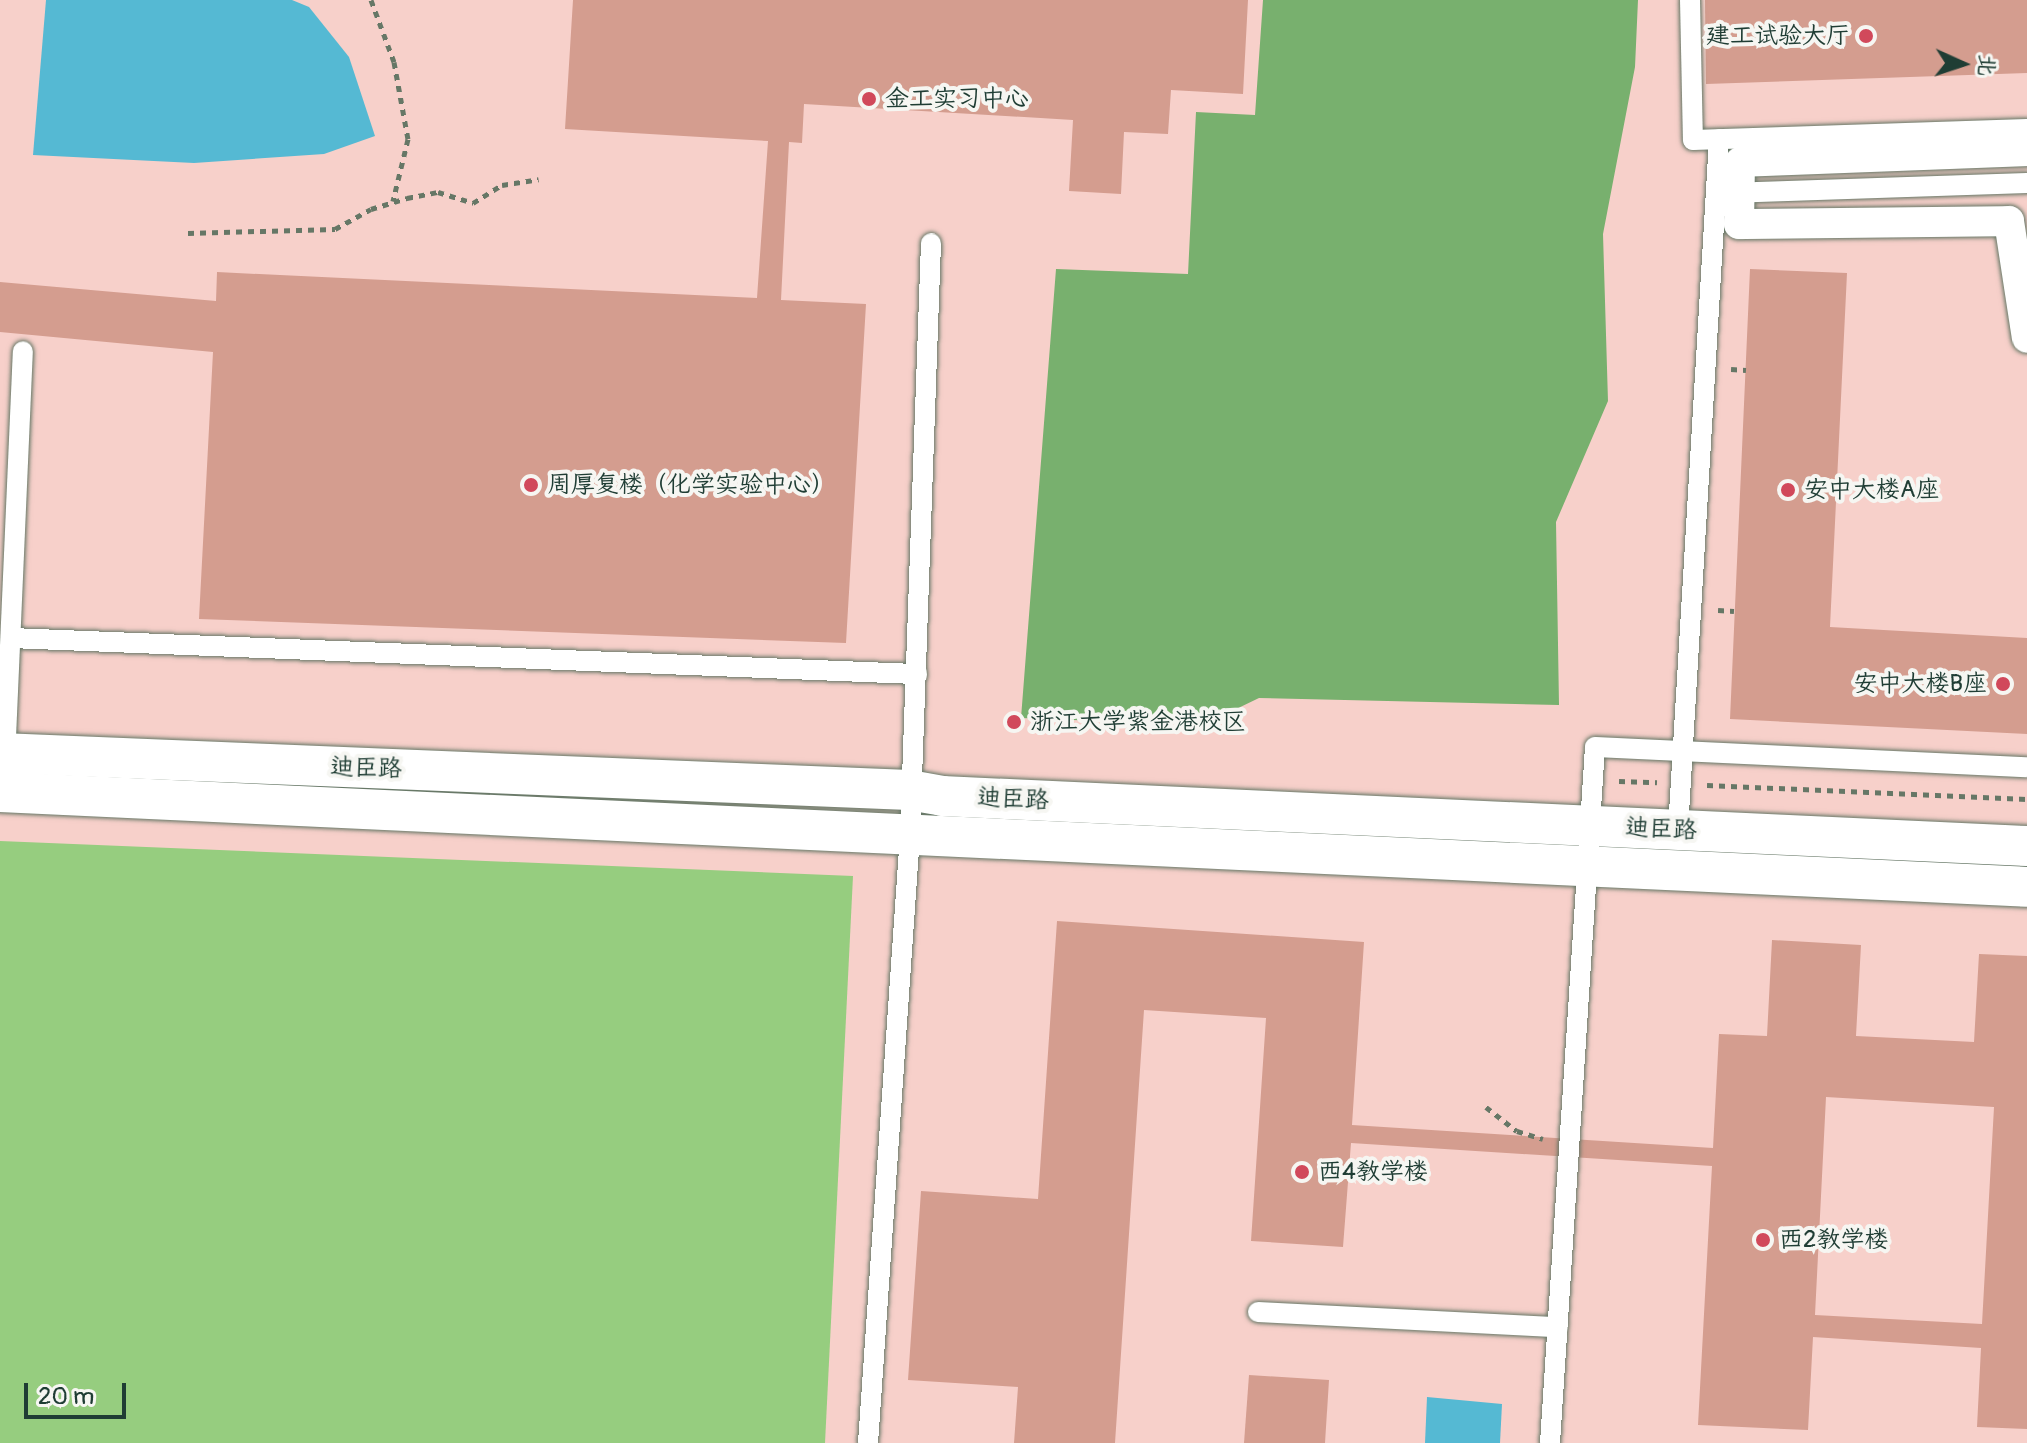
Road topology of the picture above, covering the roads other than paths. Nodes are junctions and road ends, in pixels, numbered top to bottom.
1 (1690, 0) edge
2 (2027, 129) edge
3 (1719, 139) junction
4 (2027, 151) edge
5 (2027, 183) edge
6 (1728, 193) junction
7 (931, 243) dead end
8 (2027, 338) edge
9 (23, 351) dead end
10 (11, 638) junction
11 (917, 674) junction
12 (1684, 751) junction
13 (3, 753) edge
14 (2027, 767) edge
15 (909, 790) junction
16 (2, 792) edge
17 (1591, 826) junction
18 (1678, 830) junction
19 (910, 835) junction
20 (2027, 846) edge
21 (1588, 867) junction
22 (2027, 887) edge
23 (1258, 1312) dead end
24 (1558, 1327) junction
25 (868, 1443) edge
26 (1550, 1443) edge

1 - 3 lane
2 - 3 lane
3 - 6 lane
4 - 6 street
5 - 6 lane
6 - 8 street
6 - 12 lane
7 - 11 lane
9 - 10 lane
10 - 11 lane
10 - 13 lane
11 - 15 lane
12 - 14 lane
12 - 17 lane
12 - 18 lane
13 - 15 street, 迪臣路
13 - 16 lane
15 - 17 street, 迪臣路
15 - 19 lane
16 - 19 street, 迪臣路
17 - 18 street, 迪臣路
17 - 21 lane
18 - 20 street, 迪臣路
19 - 21 street, 迪臣路
19 - 25 lane
21 - 22 street, 迪臣路
21 - 24 lane
23 - 24 lane
24 - 26 lane

